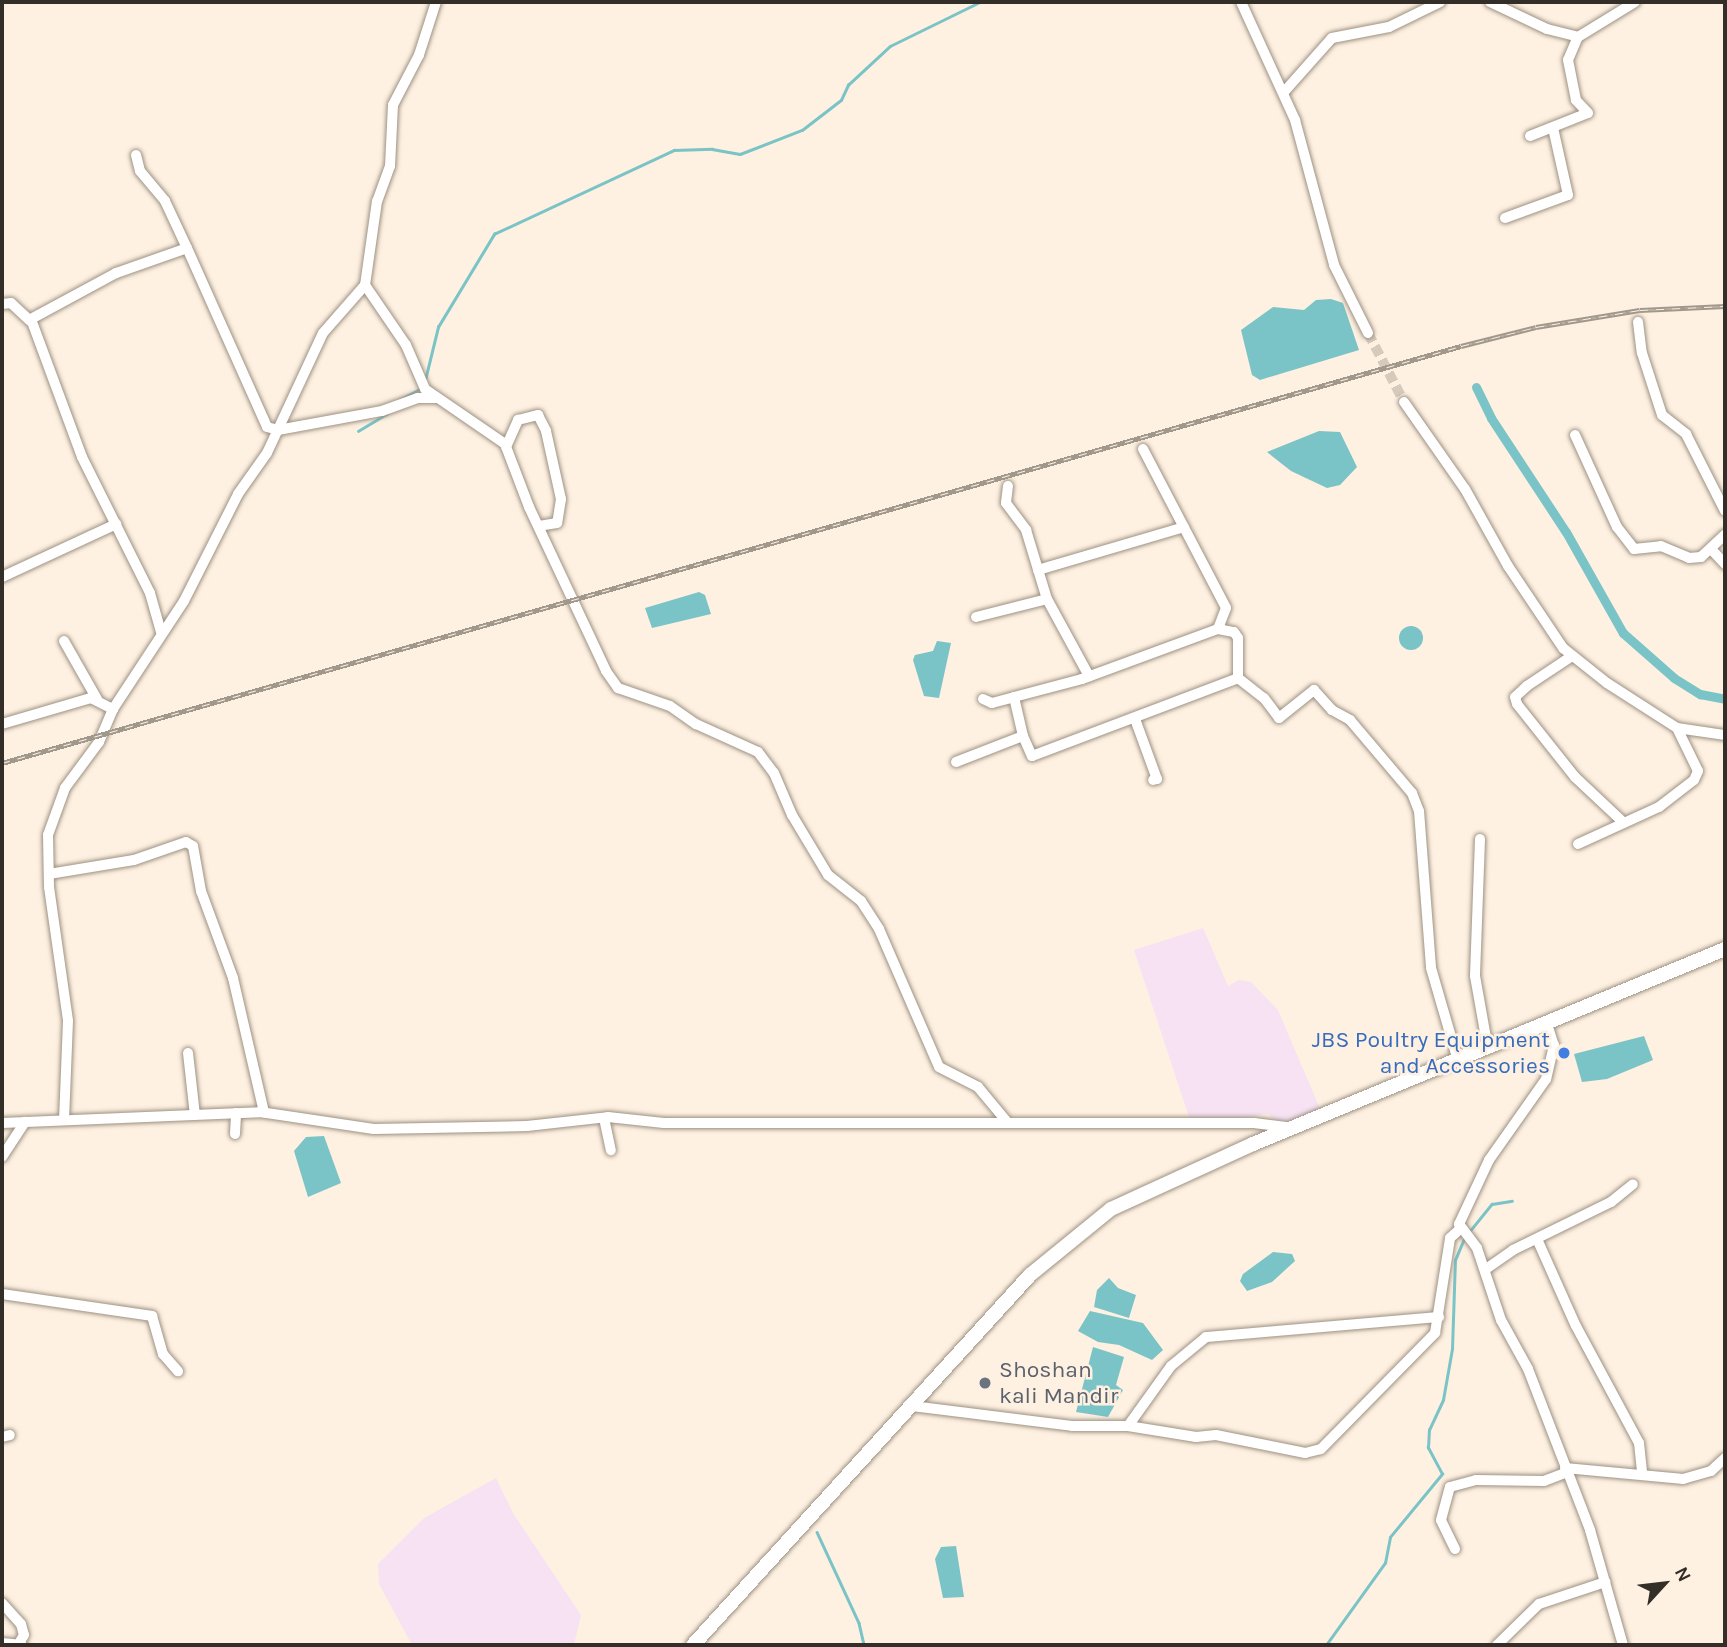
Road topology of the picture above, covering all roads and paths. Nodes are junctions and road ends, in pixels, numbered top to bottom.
1 (436, 2) edge
2 (1241, 2) edge
3 (1440, 2) edge
4 (1490, 2) edge
5 (1634, 2) edge
6 (1578, 37) junction
7 (1284, 92) junction
8 (1553, 128) junction
9 (1530, 135) dead end
10 (136, 155) dead end
11 (1505, 218) dead end
12 (187, 248) junction
13 (365, 285) junction
14 (2, 304) edge
15 (30, 321) junction
16 (1638, 322) dead end
17 (1368, 333) tunnel mouth
18 (438, 398) junction
19 (1404, 402) tunnel mouth
20 (278, 430) junction
21 (1575, 436) dead end
22 (506, 447) junction
23 (1143, 449) dead end
24 (1008, 486) dead end
25 (1725, 511) edge
26 (116, 524) junction
27 (539, 526) junction
28 (1184, 527) junction
29 (1725, 535) edge
30 (1712, 549) junction
31 (1725, 564) edge
32 (1038, 570) junction
33 (2, 577) edge
34 (1047, 599) junction
35 (976, 617) dead end
36 (1218, 629) junction
37 (161, 632) junction
38 (64, 641) dead end
39 (1572, 656) junction
40 (1089, 676) junction
41 (1238, 678) junction
42 (1014, 698) junction
43 (97, 699) junction
44 (983, 699) dead end
45 (113, 709) junction
46 (1135, 719) junction
47 (2, 724) edge
48 (1677, 728) junction
49 (1725, 735) edge
50 (1023, 736) junction
51 (956, 762) dead end
52 (1153, 780) dead end
53 (1625, 823) junction
54 (1480, 838) dead end
55 (1578, 844) dead end
56 (49, 874) junction
57 (1725, 949) edge
58 (1547, 1024) junction
59 (1488, 1049) junction
60 (188, 1053) dead end
61 (1458, 1061) junction
62 (264, 1112) junction
63 (236, 1113) junction
64 (195, 1115) junction
65 (604, 1118) junction
66 (64, 1120) junction
67 (25, 1122) junction
68 (2, 1123) edge
69 (1008, 1123) junction
70 (1298, 1129) junction
71 (235, 1133) dead end
72 (611, 1150) dead end
73 (2, 1157) edge
74 (1633, 1184) dead end
75 (1461, 1228) junction
76 (1537, 1239) junction
77 (1486, 1269) junction
78 (2, 1294) edge
79 (1439, 1317) junction
80 (178, 1371) dead end
81 (912, 1406) junction
82 (1128, 1426) junction
83 (1725, 1458) edge
84 (1565, 1471) junction
85 (1642, 1473) junction
86 (1455, 1549) dead end
87 (1605, 1582) junction
88 (2, 1603) edge
89 (2, 1643) edge
90 (20, 1645) edge
91 (693, 1645) edge
92 (1497, 1645) edge
93 (1623, 1645) edge

1 - 13 street
2 - 7 street
3 - 7 street
4 - 6 street
5 - 6 street
6 - 8 street
7 - 17 street
8 - 9 street
8 - 11 street
10 - 12 street
12 - 15 street
12 - 20 street
13 - 18 street
13 - 20 street
14 - 15 street
15 - 26 street
16 - 25 street
18 - 20 street
18 - 22 street
19 - 39 street
20 - 37 street
21 - 30 street
22 - 27 street
22 - 27 street
23 - 28 street
24 - 32 street
26 - 33 street
26 - 37 street
27 - 69 street
28 - 32 street
28 - 36 street
29 - 30 street
30 - 31 street
32 - 34 street
34 - 35 street
34 - 40 street
36 - 40 street
36 - 41 street
37 - 45 street
38 - 43 street
39 - 48 street
39 - 53 street
40 - 42 street
41 - 46 street
41 - 61 street
42 - 44 street
42 - 50 street
43 - 45 street
43 - 47 street
45 - 56 street
46 - 50 street
46 - 52 street
48 - 49 street
48 - 53 street
50 - 51 street
53 - 55 street
54 - 59 street
56 - 62 street
56 - 66 street
57 - 58 highway
58 - 59 highway
58 - 75 street
59 - 61 highway
60 - 64 street
61 - 70 highway
62 - 63 street
62 - 65 street
63 - 64 street
63 - 71 street
64 - 66 street
65 - 69 street
65 - 72 street
66 - 67 street
67 - 68 street
67 - 73 street
69 - 70 street
70 - 81 highway
74 - 76 street
75 - 77 street
75 - 79 street
76 - 77 street
76 - 85 street
77 - 84 street
78 - 80 street
79 - 82 street
79 - 82 street
81 - 82 street
81 - 91 highway
83 - 85 street
84 - 85 street
84 - 86 street
84 - 87 street
87 - 92 street
87 - 93 street
88 - 90 street
89 - 90 street

